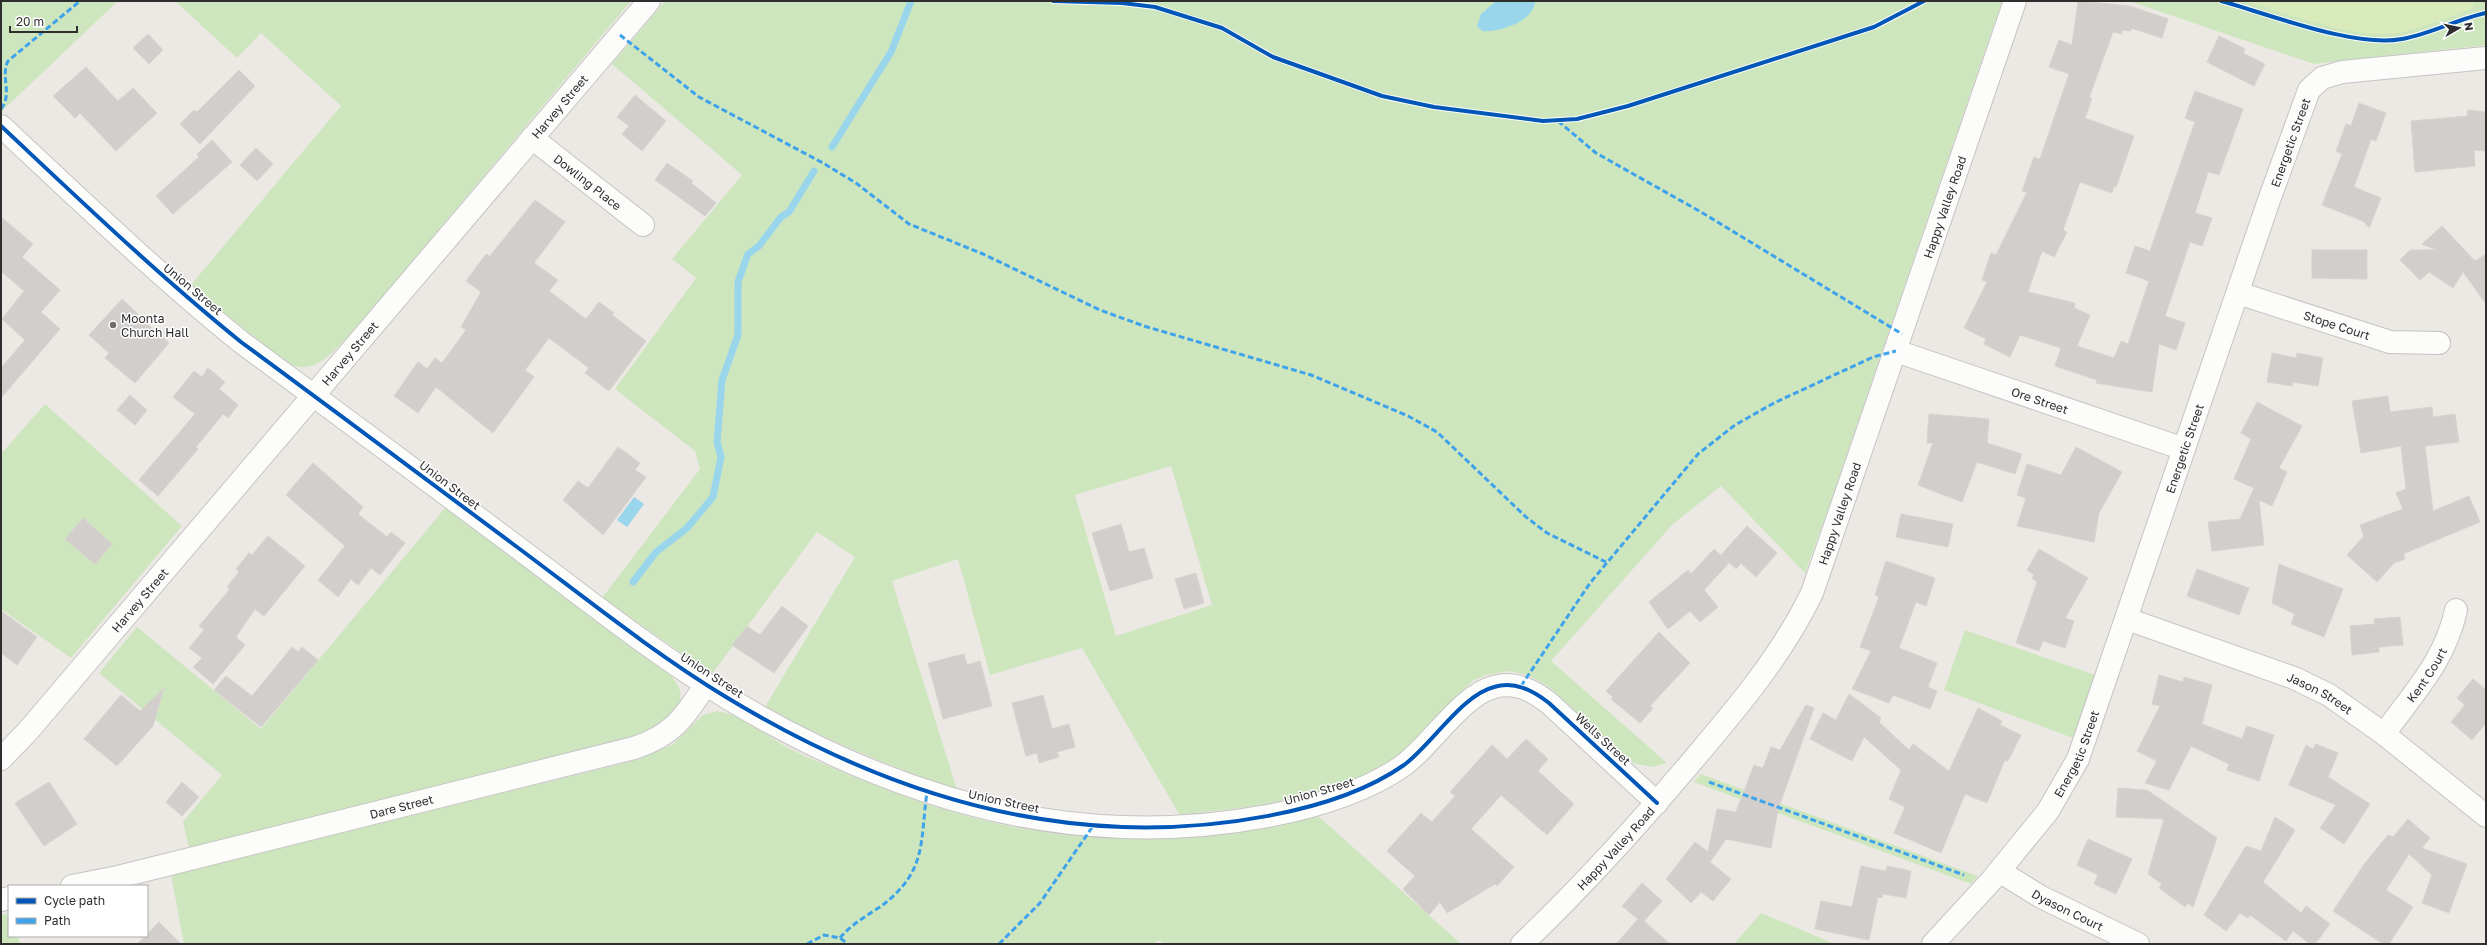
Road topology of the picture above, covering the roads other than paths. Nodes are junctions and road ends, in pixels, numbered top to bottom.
1 (649, 1) edge
2 (2015, 1) edge
3 (2486, 58) edge
4 (1, 126) edge
5 (532, 138) junction
6 (643, 225) dead end
7 (2238, 293) junction
8 (2439, 343) dead end
9 (1896, 351) junction
10 (313, 394) junction
11 (2184, 449) junction
12 (2456, 610) dead end
13 (2127, 619) junction
14 (706, 684) junction
15 (1534, 692) joint
16 (2384, 734) junction
17 (1, 759) edge
18 (1657, 803) junction
19 (2486, 816) edge
20 (2000, 871) junction
21 (77, 885) edge
22 (1522, 944) edge
23 (1933, 944) edge
24 (2138, 944) edge

1 - 5 street, Harvey Street
2 - 9 street, Happy Valley Road
3 - 7 street, Energetic Street
4 - 10 street, Union Street
5 - 6 street, Dowling Place
5 - 10 street, Harvey Street
7 - 8 street, Stope Court
7 - 11 street, Energetic Street
9 - 11 street, Ore Street
9 - 18 street, Happy Valley Road
10 - 14 street, Union Street
10 - 17 street, Harvey Street
11 - 13 street, Energetic Street
12 - 16 street, Kent Court
13 - 16 street, Jason Street
13 - 20 street, Energetic Street
14 - 15 street, Union Street
14 - 21 street, Dare Street
15 - 18 street, Wells Street
16 - 19 street, Jason Street
18 - 22 street, Happy Valley Road
20 - 23 street, Energetic Street
20 - 24 street, Dyason Court

